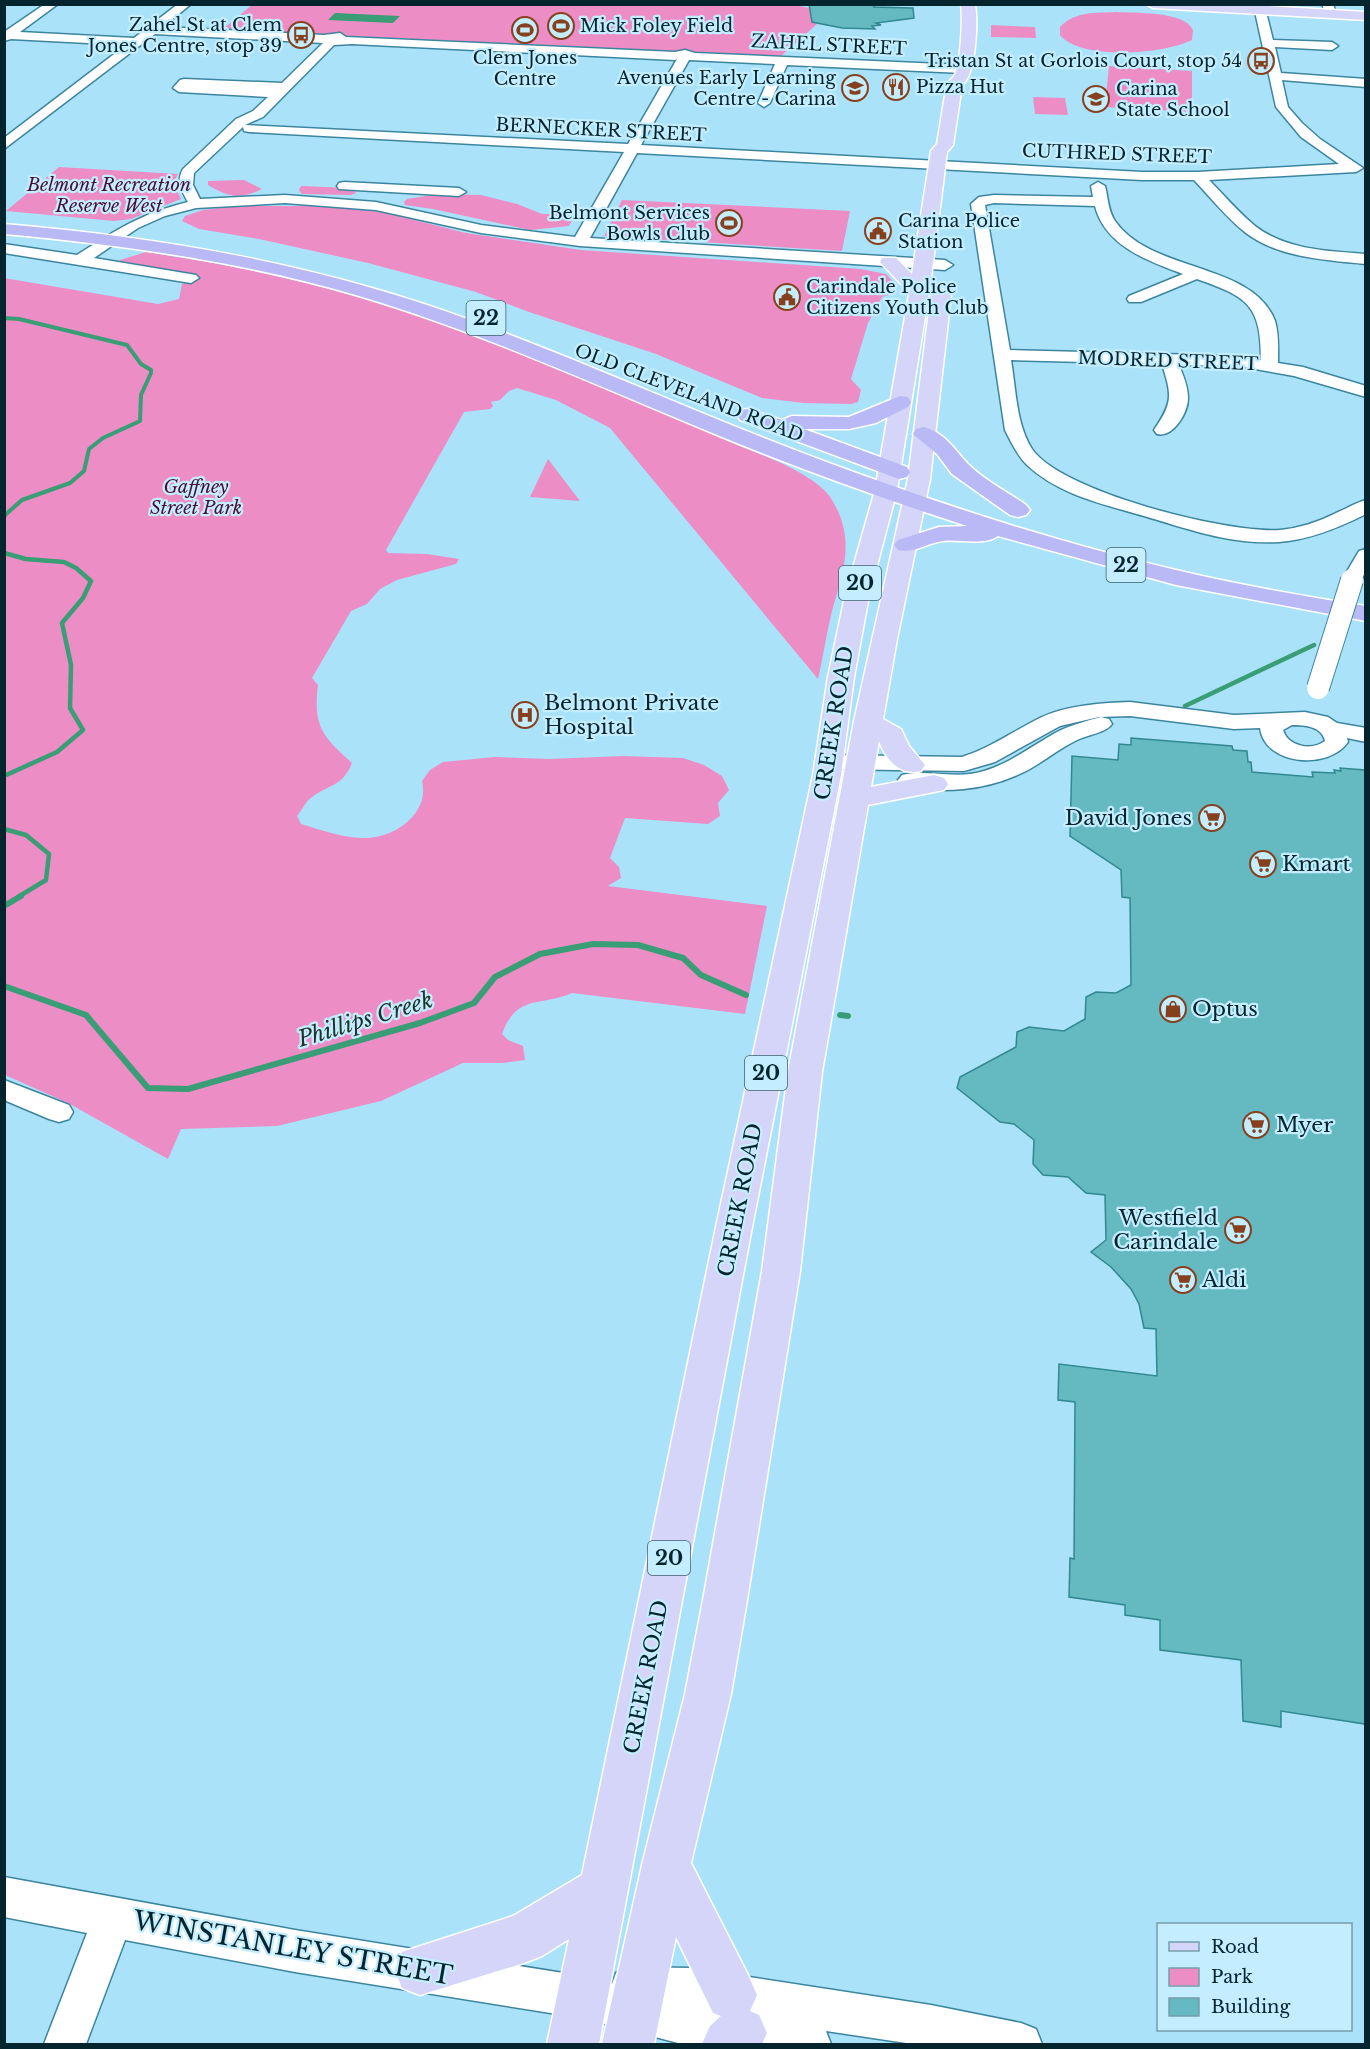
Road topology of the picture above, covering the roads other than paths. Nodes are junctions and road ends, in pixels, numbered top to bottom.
1 (53, 4) edge
2 (186, 4) edge
3 (1154, 4) edge
4 (1211, 4) edge
5 (966, 6) edge
6 (1328, 7) edge
7 (1260, 9) junction
8 (1365, 14) edge
9 (153, 30) junction
10 (6, 37) edge
11 (333, 41) junction
12 (138, 42) junction
13 (1268, 43) junction
14 (1332, 46) dead end
15 (951, 50) dead end
16 (684, 57) junction
17 (783, 61) junction
18 (956, 74) junction
19 (1275, 76) junction
20 (1365, 83) edge
21 (282, 90) junction
22 (764, 102) dead end
23 (258, 114) junction
24 (249, 128) junction
25 (4, 145) edge
26 (632, 149) junction
27 (943, 165) junction
28 (1360, 170) edge
29 (1095, 173) junction
30 (1198, 176) junction
31 (329, 185) dead end
32 (208, 192) junction
33 (459, 192) dead end
34 (950, 198) dead end
35 (243, 200) junction
36 (285, 200) junction
37 (1102, 202) junction
38 (196, 204) junction
39 (4, 217) edge
40 (4, 229) edge
41 (117, 235) junction
42 (580, 243) junction
43 (4, 248) edge
44 (946, 255) joint
45 (1365, 259) edge
46 (80, 260) junction
47 (890, 262) junction
48 (923, 264) junction
49 (1196, 274) junction
50 (190, 278) dead end
51 (920, 286) junction
52 (1135, 299) dead end
53 (1002, 355) junction
54 (1169, 359) junction
55 (1270, 365) junction
56 (638, 374) dead end
57 (1365, 392) edge
58 (900, 402) junction
59 (725, 407) dead end
60 (769, 423) junction
61 (1163, 430) dead end
62 (924, 434) junction
63 (887, 479) junction
64 (931, 487) junction
65 (1365, 506) edge
66 (1019, 522) junction
67 (906, 545) junction
68 (1365, 555) edge
69 (1365, 601) edge
70 (1365, 614) edge
71 (1318, 688) junction
72 (868, 721) junction
73 (1282, 726) junction
74 (1234, 727) junction
75 (1328, 732) junction
76 (1365, 735) edge
77 (1365, 747) edge
78 (911, 765) junction
79 (828, 769) junction
80 (857, 780) junction
81 (934, 784) joint
82 (798, 1008) junction
83 (4, 1089) edge
84 (59, 1112) dead end
85 (666, 1865) junction
86 (604, 1889) junction
87 (4, 1897) edge
88 (114, 1916) junction
89 (420, 1970) junction
90 (634, 2015) edge
91 (578, 2021) edge
92 (733, 2024) edge
93 (65, 2044) edge
94 (810, 2044) edge
95 (1021, 2044) edge

1 - 10 street
2 - 9 street
3 - 7 main road
4 - 7 main road
5 - 18 main road, CREEK ROAD / 20
6 - 7 main road
6 - 8 main road
7 - 8 main road
7 - 13 street
9 - 11 street, ZAHEL STREET
9 - 12 street
10 - 12 street
11 - 16 street, ZAHEL STREET
11 - 21 street
12 - 25 street
13 - 14 street
13 - 19 street
15 - 18 main road, CREEK ROAD / 20
16 - 17 street, ZAHEL STREET
16 - 26 street
17 - 18 street, ZAHEL STREET
17 - 22 street
18 - 27 main road, CREEK ROAD / 20
19 - 20 street
19 - 28 street
21 - 21 street
21 - 23 street
23 - 24 street
23 - 38 street
24 - 26 street, BERNECKER STREET
24 - 32 street
26 - 27 street, BERNECKER STREET
26 - 42 street
27 - 29 street, CUTHRED STREET
27 - 34 main road, CREEK ROAD / 20
27 - 48 main road, CREEK ROAD / 20
28 - 30 street, CUTHRED STREET
29 - 30 street, CUTHRED STREET
29 - 37 street
30 - 45 street
31 - 33 street
32 - 35 street
32 - 38 street
35 - 36 street
35 - 36 street
36 - 42 street
37 - 49 street
37 - 53 street
38 - 41 street
39 - 41 highway, OLD CLEVELAND ROAD / 22
40 - 41 highway, OLD CLEVELAND ROAD / 22
41 - 46 street
41 - 56 highway, OLD CLEVELAND ROAD / 22
41 - 63 highway, OLD CLEVELAND ROAD / 22
42 - 47 street
43 - 46 street
44 - 48 street
44 - 62 main road, CREEK ROAD / 20
46 - 50 street
47 - 48 street
47 - 51 main road
48 - 51 main road, CREEK ROAD / 20
49 - 52 street
49 - 55 street
51 - 58 main road, CREEK ROAD / 20
53 - 54 street, MODRED STREET
53 - 65 street
54 - 55 street, MODRED STREET
54 - 61 street
55 - 57 street, MODRED STREET
58 - 60 highway
58 - 63 main road, CREEK ROAD / 20
59 - 60 highway, OLD CLEVELAND ROAD / 22
60 - 63 highway, OLD CLEVELAND ROAD / 22
62 - 64 main road, CREEK ROAD / 20
62 - 66 highway
63 - 64 highway, OLD CLEVELAND ROAD / 22
63 - 79 main road, CREEK ROAD / 20
64 - 66 highway, OLD CLEVELAND ROAD / 22
64 - 66 highway, OLD CLEVELAND ROAD / 22
64 - 67 main road, CREEK ROAD / 20
66 - 67 highway
66 - 69 highway, OLD CLEVELAND ROAD / 22
66 - 70 highway, OLD CLEVELAND ROAD / 22
67 - 72 main road, CREEK ROAD / 20
68 - 71 street, bridge
71 - 73 street
71 - 75 street
72 - 78 main road
72 - 80 main road, CREEK ROAD / 20
73 - 74 street
73 - 75 street
73 - 75 street
74 - 78 street
74 - 81 street
75 - 76 street
75 - 77 street
78 - 80 street
79 - 80 street
79 - 82 main road, CREEK ROAD / 20
80 - 81 main road
80 - 82 main road, CREEK ROAD / 20
82 - 85 main road, CREEK ROAD / 20
82 - 86 main road, CREEK ROAD / 20
83 - 84 street
85 - 90 main road, CREEK ROAD / 20
85 - 92 main road
86 - 89 main road
86 - 91 main road, CREEK ROAD / 20
87 - 88 street, WINSTANLEY STREET
88 - 89 street, WINSTANLEY STREET
88 - 93 street
89 - 91 street, WINSTANLEY STREET
90 - 91 street, WINSTANLEY STREET
90 - 92 street, WINSTANLEY STREET
92 - 94 street, WINSTANLEY STREET
92 - 95 street, WINSTANLEY STREET

